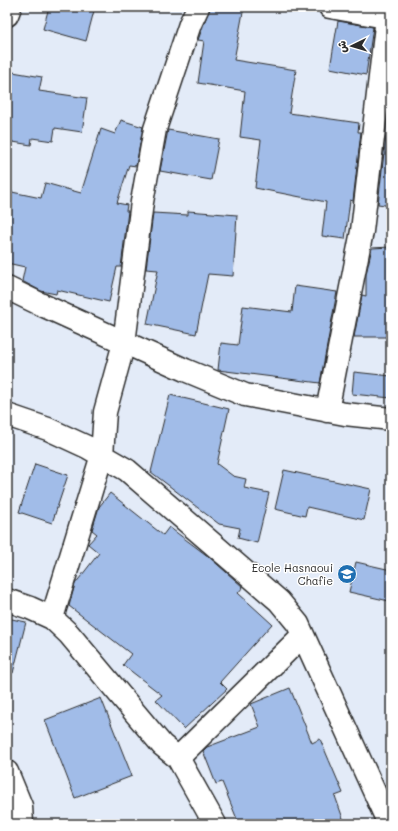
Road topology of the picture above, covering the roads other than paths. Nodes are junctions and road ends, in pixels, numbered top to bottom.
1 (10, 7) edge
2 (198, 7) edge
3 (330, 7) edge
4 (7, 15) edge
5 (389, 18) edge
6 (7, 288) edge
7 (124, 343) junction
8 (327, 411) junction
9 (7, 415) edge
10 (391, 418) edge
11 (102, 455) junction
12 (7, 600) edge
13 (52, 618) junction
14 (303, 635) junction
15 (178, 758) junction
16 (7, 772) edge
17 (22, 824) edge
18 (215, 824) edge
19 (389, 824) edge

1 - 4 street
2 - 7 street
3 - 5 street
5 - 8 street
6 - 7 street
7 - 8 street
7 - 11 street
8 - 10 street
9 - 11 street
11 - 13 street
11 - 14 street
12 - 13 street
13 - 15 street
14 - 15 street
14 - 19 street
15 - 18 street
16 - 17 street

